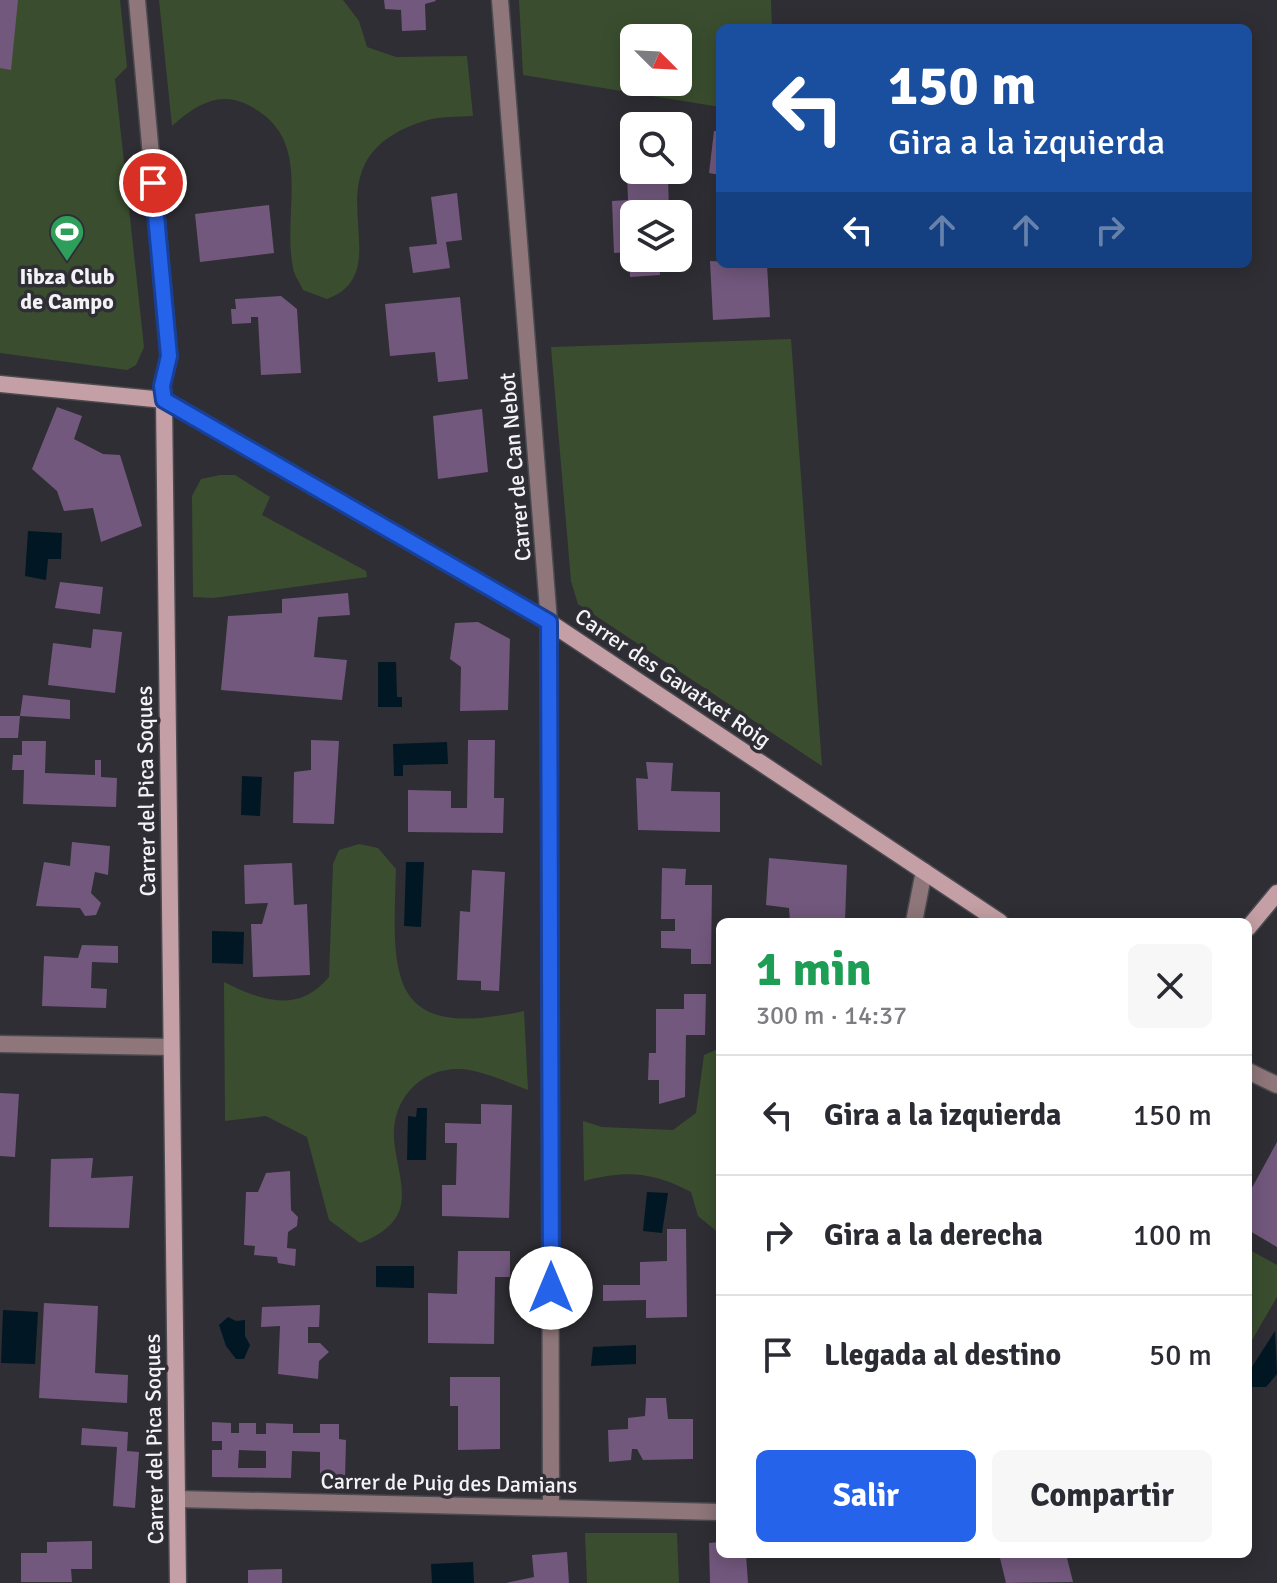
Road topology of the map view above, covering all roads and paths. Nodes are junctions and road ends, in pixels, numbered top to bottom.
1 (137, 0) edge
2 (500, 0) edge
3 (0, 384) edge
4 (164, 400) junction
5 (549, 622) junction
6 (924, 871) junction
7 (1277, 893) edge
8 (915, 918) edge
9 (994, 918) edge
10 (1252, 923) edge
11 (0, 1044) edge
12 (171, 1047) junction
13 (1252, 1073) edge
14 (1277, 1085) edge
15 (177, 1499) junction
16 (551, 1508) junction
17 (716, 1512) edge
18 (178, 1583) edge

1 - 4 street, Carrer del Pica Soques
2 - 5 street, Carrer de Can Nebot
3 - 4 street, Carrer des Gavatxet Roig
4 - 5 street, Carrer des Gavatxet Roig
4 - 12 street, Carrer del Pica Soques
5 - 6 street, Carrer des Gavatxet Roig
5 - 16 street, Carrer de Can Nebot
6 - 8 street
6 - 9 street, Carrer des Gavatxet Roig
7 - 10 street
11 - 12 street
12 - 15 street, Carrer del Pica Soques
13 - 14 street
15 - 16 street, Carrer de Puig des Damians
15 - 18 street, Carrer del Pica Soques
16 - 17 street, Carrer de Puig des Damians

